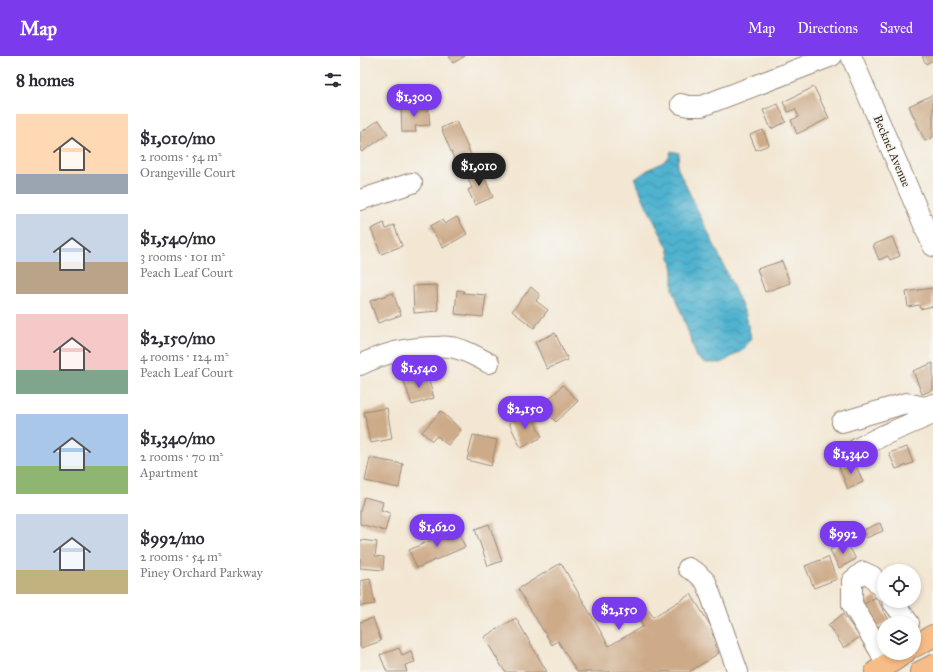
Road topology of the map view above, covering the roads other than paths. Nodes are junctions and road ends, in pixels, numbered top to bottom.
1 (832, 56) edge
2 (851, 56) edge
3 (681, 104) dead end
4 (412, 183) dead end
5 (360, 200) edge
6 (933, 246) edge
7 (489, 363) dead end
8 (360, 365) edge
9 (933, 404) edge
10 (933, 414) edge
11 (842, 422) dead end
12 (858, 448) dead end
13 (688, 568) dead end
14 (877, 582) edge
15 (897, 608) edge
16 (904, 616) edge
17 (893, 660) edge
18 (735, 666) edge
19 (933, 666) edge
20 (881, 669) edge
21 (921, 672) edge

1 - 3 street
2 - 6 street, Becknel Avenue
4 - 5 street
7 - 8 street
9 - 11 street
10 - 12 street
13 - 18 street
14 - 20 street
15 - 16 street
17 - 20 main road
19 - 21 main road

